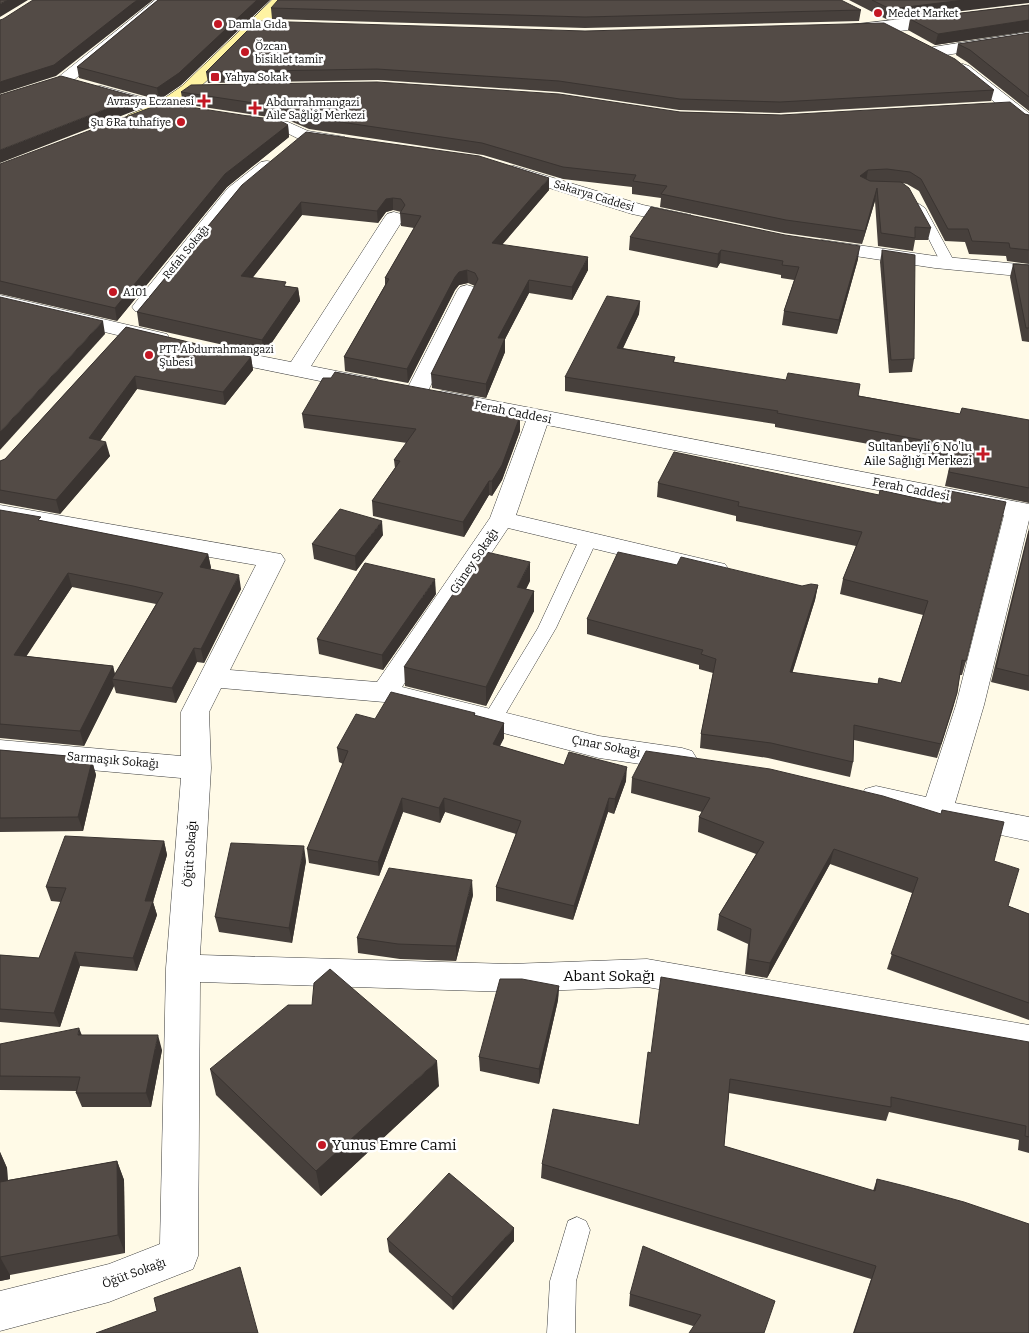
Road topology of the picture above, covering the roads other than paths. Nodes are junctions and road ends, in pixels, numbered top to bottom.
1 (164, 0) edge
2 (281, 0) edge
3 (857, 12) edge
4 (963, 17) edge
5 (255, 25) junction
6 (275, 26) edge
7 (885, 27) junction
8 (837, 28) edge
9 (1029, 37) edge
10 (932, 52) junction
11 (63, 81) junction
12 (188, 90) junction
13 (207, 90) edge
14 (0, 101) edge
15 (1012, 107) junction
16 (162, 108) junction
17 (983, 109) edge
18 (210, 115) edge
19 (230, 118) edge
20 (1029, 121) edge
21 (117, 126) edge
22 (291, 136) junction
23 (360, 144) edge
24 (500, 168) edge
25 (913, 195) edge
26 (394, 218) dead end
27 (697, 222) edge
28 (803, 244) edge
29 (948, 263) junction
30 (1029, 271) edge
31 (468, 291) dead end
32 (0, 300) edge
33 (116, 338) junction
34 (297, 370) junction
35 (401, 390) junction
36 (539, 417) junction
37 (1024, 511) edge
38 (0, 513) edge
39 (502, 519) junction
40 (588, 540) junction
41 (742, 576) edge
42 (212, 678) junction
43 (384, 692) junction
44 (492, 720) junction
45 (0, 751) edge
46 (712, 763) edge
47 (196, 768) junction
48 (852, 791) edge
49 (937, 811) junction
50 (1029, 829) edge
51 (183, 968) junction
52 (1029, 1040) edge
53 (577, 1230) dead end
54 (0, 1311) edge
55 (561, 1333) edge

1 - 11 street
2 - 5 street
3 - 7 street
4 - 7 street
5 - 6 street
5 - 12 street
7 - 8 street
7 - 10 street
9 - 10 street
10 - 15 street
11 - 14 street
11 - 16 street
12 - 13 street
12 - 16 street
15 - 17 street
15 - 20 street
16 - 18 street
16 - 21 street
19 - 22 street
22 - 23 street
22 - 33 street, Refah Sokağı
24 - 27 street, Sakarya Caddesi
25 - 29 lane
26 - 34 street
28 - 29 street
29 - 30 street
31 - 35 street
32 - 33 street, Ferah Caddesi
33 - 34 street, Ferah Caddesi
34 - 35 street, Ferah Caddesi
35 - 36 street, Ferah Caddesi
36 - 37 street, Ferah Caddesi
36 - 39 street, Güney Sokağı
37 - 49 street
38 - 42 street, Öğüt Sokağı
39 - 40 street
39 - 43 street, Güney Sokağı
40 - 41 street
40 - 44 lane
42 - 43 street, Çınar Sokağı
42 - 47 street, Öğüt Sokağı
43 - 44 street, Çınar Sokağı
44 - 46 street, Çınar Sokağı
45 - 47 street, Sarmaşık Sokağı
47 - 51 street, Öğüt Sokağı
48 - 49 street
49 - 50 street
51 - 52 street, Abant Sokağı
51 - 54 street, Öğüt Sokağı
53 - 55 lane

